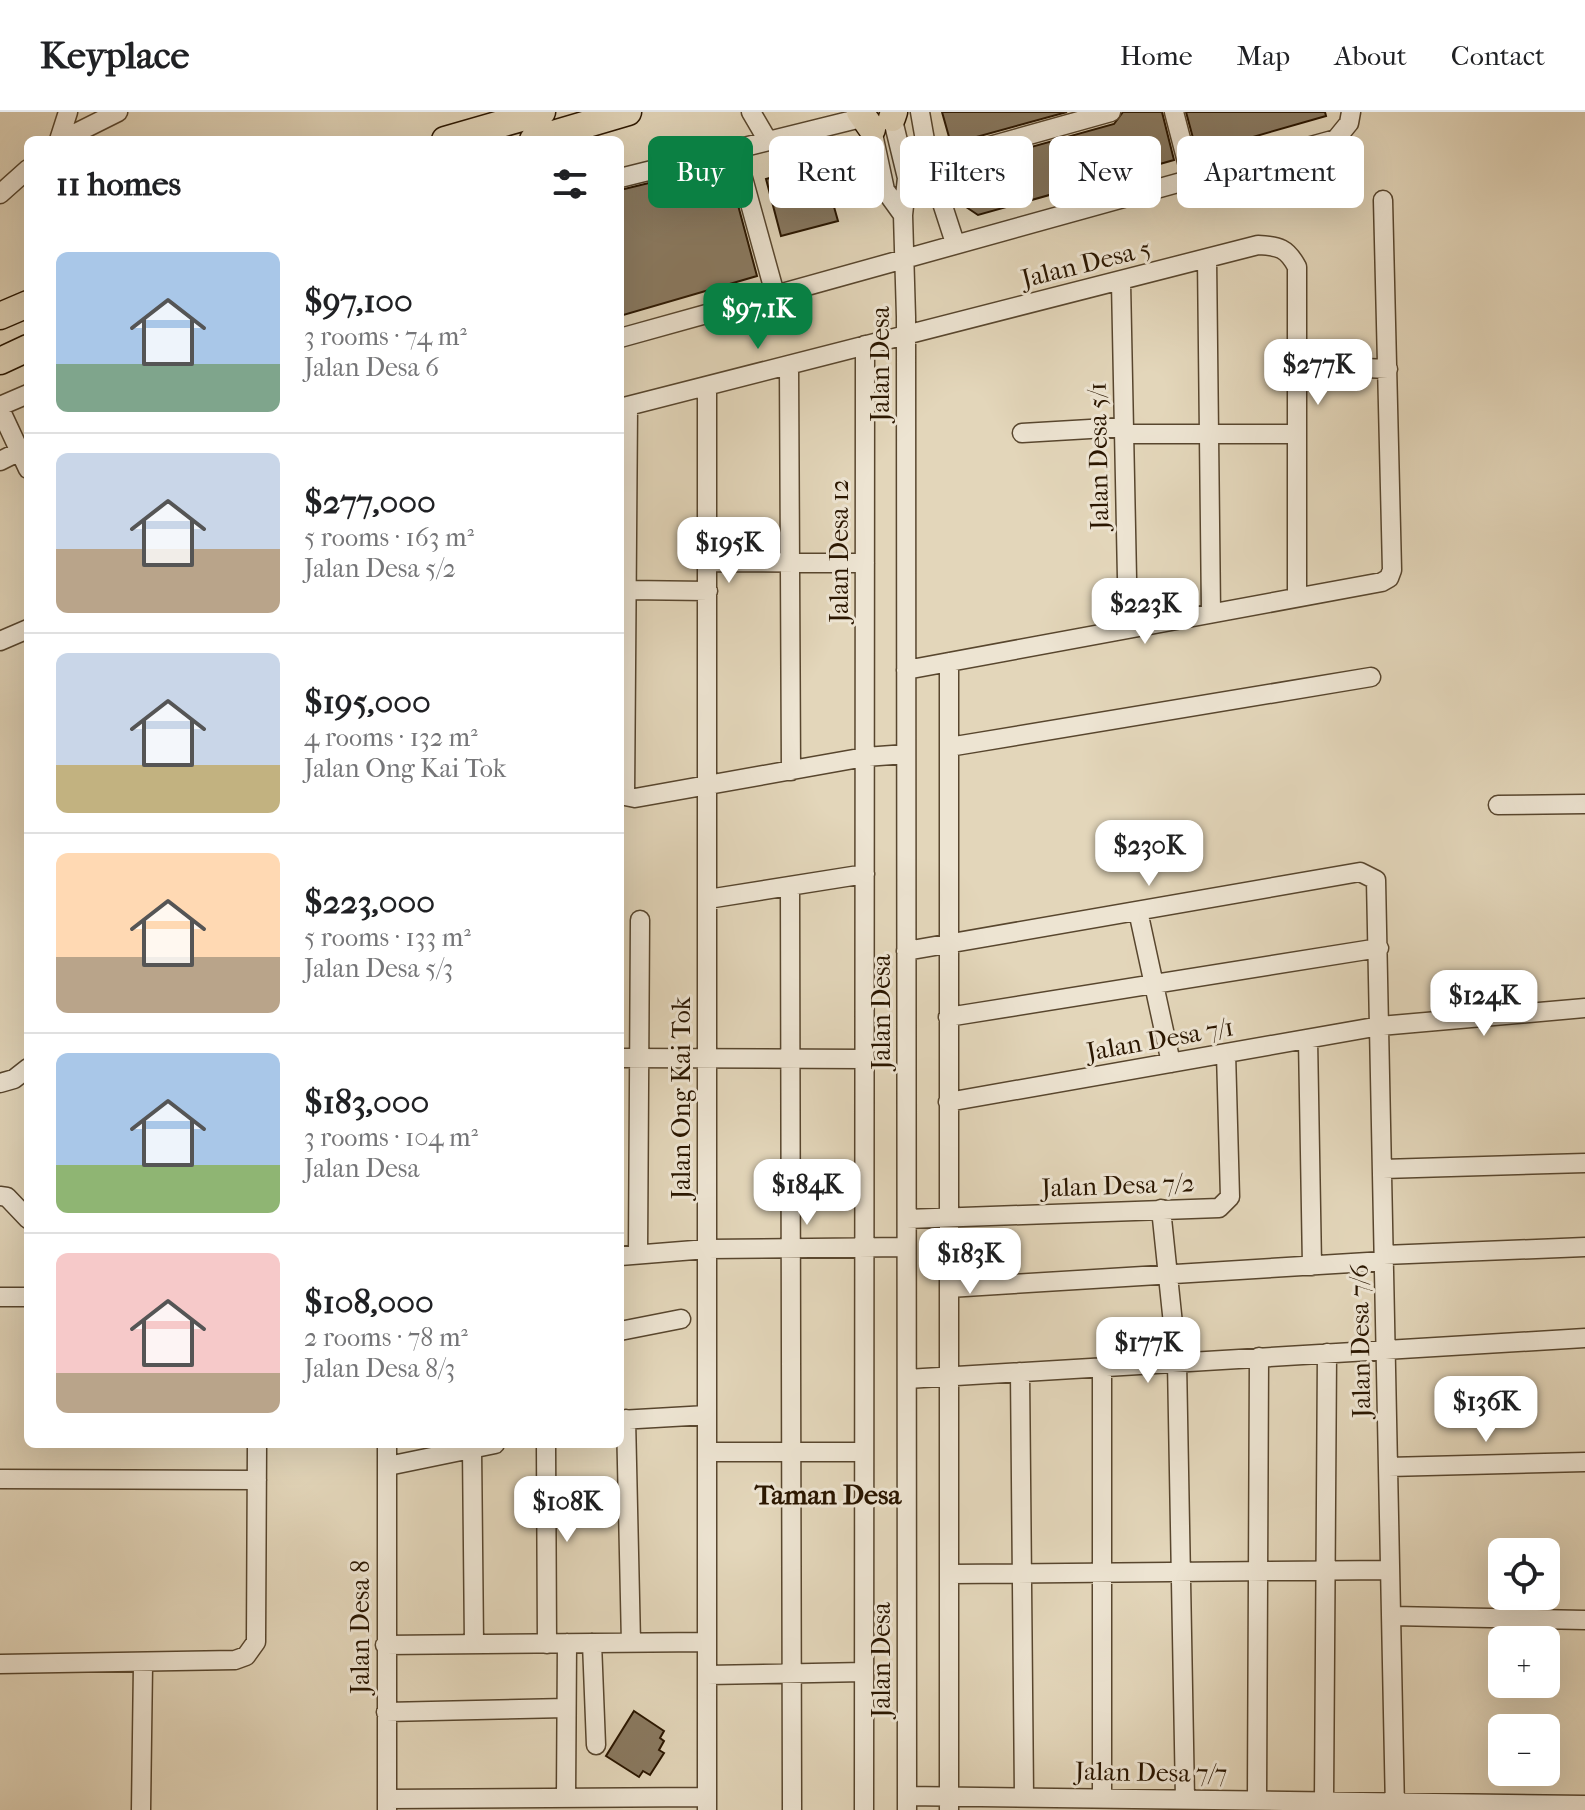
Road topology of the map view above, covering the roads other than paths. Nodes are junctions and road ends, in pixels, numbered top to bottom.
1 (68, 112) edge
2 (118, 112) edge
3 (542, 112) edge
4 (628, 112) edge
5 (751, 112) edge
6 (920, 112) edge
7 (1111, 112) edge
8 (1174, 112) edge
9 (1351, 112) edge
10 (878, 116) edge
11 (62, 136) edge
12 (69, 136) edge
13 (459, 136) edge
14 (547, 136) edge
15 (924, 136) edge
16 (1025, 136) edge
17 (1180, 136) edge
18 (1338, 136) edge
19 (768, 141) junction
20 (753, 145) edge
21 (648, 171) edge
22 (24, 173) edge
23 (624, 177) edge
24 (1177, 185) edge
25 (0, 194) edge
26 (1383, 200) dead end
27 (751, 208) edge
28 (944, 208) edge
29 (955, 243) junction
30 (1207, 258) junction
31 (906, 264) junction
32 (1121, 282) junction
33 (775, 294) junction
34 (906, 326) junction
35 (624, 337) edge
36 (865, 345) junction
37 (24, 354) edge
38 (0, 361) edge
39 (789, 365) junction
40 (1297, 365) junction
41 (1388, 369) junction
42 (707, 386) junction
43 (24, 396) edge
44 (624, 407) edge
45 (0, 408) edge
46 (1124, 431) junction
47 (1022, 433) dead end
48 (1209, 434) junction
49 (1297, 434) junction
50 (24, 449) edge
51 (0, 461) edge
52 (624, 501) edge
53 (708, 562) junction
54 (790, 562) junction
55 (865, 563) junction
56 (628, 590) junction
57 (708, 591) junction
58 (1297, 596) junction
59 (1211, 613) junction
60 (1128, 628) junction
61 (24, 631) edge
62 (0, 641) edge
63 (949, 662) junction
64 (906, 670) junction
65 (1371, 677) dead end
66 (949, 747) junction
67 (624, 752) edge
68 (906, 754) junction
69 (865, 757) junction
70 (791, 771) junction
71 (708, 785) junction
72 (624, 793) edge
73 (1585, 804) edge
74 (1498, 805) dead end
75 (865, 874) junction
76 (790, 886) junction
77 (708, 899) junction
78 (1138, 911) junction
79 (640, 920) dead end
80 (949, 943) junction
81 (1379, 948) junction
82 (906, 951) junction
83 (1154, 986) junction
84 (1585, 1008) edge
85 (948, 1017) junction
86 (1380, 1026) junction
87 (1308, 1039) junction
88 (1226, 1053) junction
89 (624, 1058) edge
90 (641, 1058) junction
91 (707, 1059) junction
92 (790, 1059) junction
93 (865, 1059) junction
94 (1171, 1063) junction
95 (24, 1071) edge
96 (0, 1083) edge
97 (948, 1102) junction
98 (1585, 1163) edge
99 (1383, 1169) junction
100 (0, 1196) edge
101 (1161, 1209) junction
102 (24, 1215) edge
103 (948, 1217) junction
104 (907, 1219) junction
105 (906, 1247) junction
106 (1585, 1247) edge
107 (864, 1248) junction
108 (707, 1249) junction
109 (791, 1249) junction
110 (629, 1255) edge
111 (1384, 1258) junction
112 (1312, 1266) junction
113 (1168, 1275) junction
114 (949, 1288) junction
115 (0, 1297) edge
116 (24, 1297) edge
117 (681, 1319) dead end
118 (624, 1330) edge
119 (1585, 1338) edge
120 (1386, 1350) junction
121 (1327, 1353) junction
122 (1259, 1357) junction
123 (1177, 1362) junction
124 (1102, 1367) junction
125 (1020, 1372) junction
126 (950, 1376) junction
127 (907, 1379) junction
128 (707, 1415) junction
129 (624, 1419) edge
130 (624, 1447) edge
131 (257, 1448) edge
132 (387, 1448) edge
133 (472, 1448) joint
134 (546, 1448) edge
135 (707, 1452) junction
136 (790, 1452) junction
137 (864, 1452) junction
138 (1585, 1462) edge
139 (388, 1466) junction
140 (1388, 1467) junction
141 (0, 1479) edge
142 (257, 1480) junction
143 (1326, 1568) junction
144 (1258, 1569) junction
145 (1180, 1570) junction
146 (1390, 1570) junction
147 (1102, 1572) junction
148 (1022, 1573) junction
149 (950, 1574) junction
150 (1393, 1616) junction
151 (1585, 1620) edge
152 (707, 1642) junction
153 (567, 1643) junction
154 (592, 1643) junction
155 (631, 1643) junction
156 (474, 1644) junction
157 (547, 1644) junction
158 (385, 1645) junction
159 (0, 1664) edge
160 (143, 1665) junction
161 (864, 1672) junction
162 (791, 1673) junction
163 (707, 1675) junction
164 (566, 1708) junction
165 (386, 1712) junction
166 (596, 1745) dead end
167 (1024, 1797) junction
168 (566, 1798) junction
169 (1102, 1798) junction
170 (1257, 1799) junction
171 (1324, 1800) junction
172 (707, 1803) edge
173 (907, 1803) edge
174 (949, 1803) edge
175 (1178, 1803) edge
176 (387, 1804) edge
177 (1395, 1805) edge
178 (1585, 1805) edge
179 (141, 1810) edge
180 (792, 1810) edge
181 (864, 1810) edge

1 - 11 street
2 - 12 street
3 - 13 highway
4 - 14 highway
5 - 19 street
6 - 15 street
7 - 16 street
8 - 17 street
9 - 18 street
10 - 19 street
10 - 31 street, Jalan Desa
19 - 20 street
21 - 23 street
22 - 25 street
24 - 29 street
26 - 41 street
27 - 33 street
28 - 29 street
29 - 31 street
30 - 32 street, Jalan Desa 5
30 - 40 street, Jalan Desa 5
30 - 48 street
31 - 33 street
31 - 34 street, Jalan Desa
32 - 34 street, Jalan Desa 5
32 - 46 street, Jalan Desa 5/1
33 - 35 street
34 - 36 street, Jalan Desa 5
34 - 64 street, Jalan Desa
36 - 39 street, Jalan Desa 5
36 - 55 street, Jalan Desa 12
37 - 38 highway
39 - 42 street, Jalan Desa 5
39 - 54 street
40 - 41 street
40 - 49 street
41 - 58 street
42 - 44 street, Jalan Desa 5
42 - 53 street, Jalan Ong Kai Tok
43 - 45 street
44 - 52 street
45 - 50 street
46 - 47 street
46 - 48 street
46 - 60 street, Jalan Desa 5/1
48 - 49 street
48 - 59 street
49 - 58 street
50 - 51 street
52 - 56 street
53 - 54 street
53 - 57 street, Jalan Ong Kai Tok
54 - 55 street
54 - 70 street
55 - 69 street, Jalan Desa 12
56 - 57 street
56 - 67 street
57 - 71 street, Jalan Ong Kai Tok
58 - 59 street
59 - 60 street
60 - 63 street
61 - 62 street
63 - 64 street
63 - 66 street
64 - 68 street, Jalan Desa
65 - 66 street
66 - 80 street
68 - 69 street
68 - 82 street, Jalan Desa
69 - 70 street
69 - 75 street, Jalan Desa
70 - 71 street
71 - 72 street
71 - 77 street, Jalan Ong Kai Tok
73 - 74 street
75 - 76 street
75 - 93 street, Jalan Desa
76 - 77 street
76 - 92 street
77 - 91 street, Jalan Ong Kai Tok
78 - 80 street
78 - 81 street, Jalan Desa 7/6
78 - 83 street
79 - 90 street
80 - 82 street
80 - 85 street
81 - 83 street
81 - 86 street, Jalan Desa 7/6
82 - 104 street, Jalan Desa
83 - 85 street
83 - 94 street
84 - 86 street, Jalan Desa 7/1
85 - 97 street
86 - 87 street, Jalan Desa 7/1
86 - 99 street, Jalan Desa 7/6
87 - 88 street, Jalan Desa 7/1
87 - 112 street
88 - 94 street, Jalan Desa 7/1
88 - 101 street, Jalan Desa 7/2
89 - 90 street
90 - 91 street
90 - 110 street
91 - 92 street
91 - 108 street, Jalan Ong Kai Tok
92 - 93 street
92 - 109 street
93 - 107 street, Jalan Desa
94 - 97 street, Jalan Desa 7/1
95 - 96 street
97 - 103 street
98 - 99 street
99 - 111 street, Jalan Desa 7/6
100 - 102 street
101 - 103 street, Jalan Desa 7/2
101 - 113 street
103 - 104 street, Jalan Desa 7/2
103 - 114 street
104 - 105 street, Jalan Desa
105 - 107 street
105 - 127 street, Jalan Desa
106 - 111 street
107 - 109 street
107 - 137 street, Jalan Desa
108 - 109 street
108 - 110 street
108 - 128 street, Jalan Ong Kai Tok
109 - 136 street
111 - 112 street
111 - 120 street, Jalan Desa 7/6
112 - 113 street
113 - 114 street
113 - 123 street
114 - 126 street
115 - 116 street
117 - 118 street
119 - 120 street
120 - 121 street
120 - 140 street, Jalan Desa 7/6
121 - 122 street
121 - 143 street
122 - 123 street
122 - 144 street
123 - 124 street
123 - 145 street
124 - 125 street
124 - 147 street
125 - 126 street
125 - 148 street
126 - 127 street
126 - 149 street
127 - 173 street, Jalan Desa
128 - 129 street
128 - 135 street, Jalan Ong Kai Tok
130 - 155 street
131 - 142 street
132 - 139 street, Jalan Desa 8
133 - 139 street
133 - 156 street
134 - 157 street
135 - 136 street
135 - 152 street, Jalan Ong Kai Tok
136 - 137 street
136 - 162 street
137 - 161 street, Jalan Desa
138 - 140 street
139 - 158 street, Jalan Desa 8
140 - 146 street, Jalan Desa 7/6
141 - 142 street
142 - 160 street
143 - 144 street
143 - 146 street
143 - 171 street
144 - 145 street
144 - 170 street
145 - 147 street
145 - 175 street
146 - 150 street, Jalan Desa 7/6
147 - 148 street
147 - 169 street
148 - 149 street
148 - 167 street
149 - 174 street
150 - 151 street
150 - 177 street, Jalan Desa 7/6
152 - 155 street
152 - 163 street, Jalan Ong Kai Tok
153 - 154 street
153 - 157 street
153 - 164 street
154 - 155 street
154 - 166 street
156 - 157 street
156 - 158 street
158 - 165 street, Jalan Desa 8
159 - 160 street
160 - 179 street
161 - 162 street
161 - 181 street, Jalan Desa
162 - 163 street
162 - 180 street
163 - 172 street, Jalan Ong Kai Tok
164 - 165 street
164 - 168 street
165 - 176 street, Jalan Desa 8
167 - 169 street, Jalan Desa 7/7
167 - 174 street, Jalan Desa 7/7
168 - 172 street
168 - 176 street
169 - 175 street, Jalan Desa 7/7
170 - 171 street, Jalan Desa 7/7
170 - 175 street, Jalan Desa 7/7
171 - 177 street, Jalan Desa 7/7
173 - 174 street, Jalan Desa 7/7
177 - 178 street, Jalan Desa 7/7

